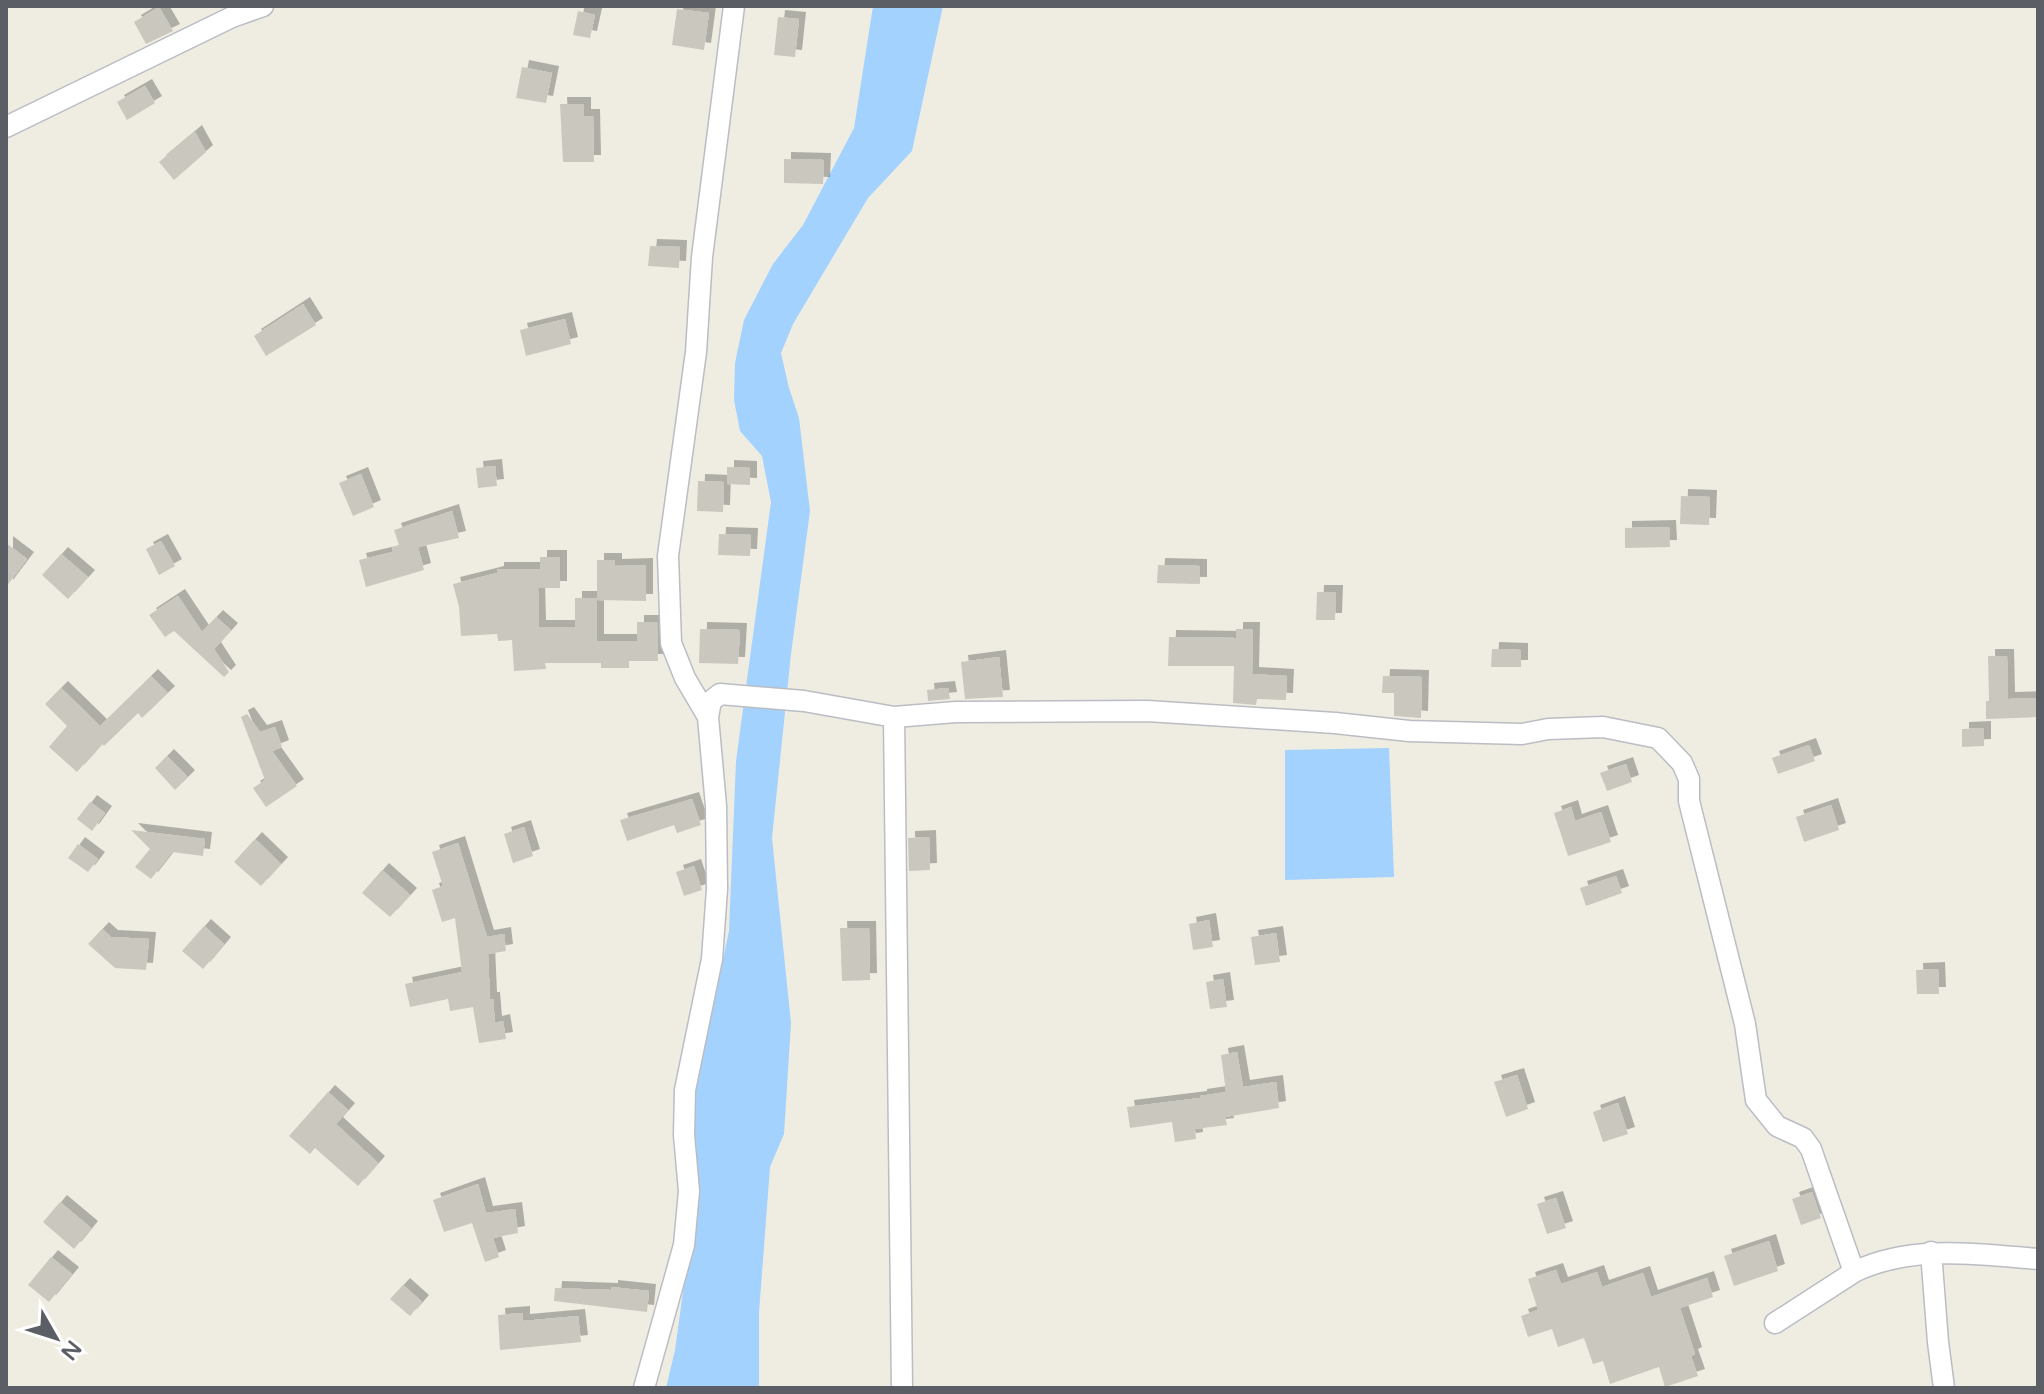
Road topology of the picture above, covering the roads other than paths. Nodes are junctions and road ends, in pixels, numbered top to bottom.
1 (263, 6) edge
2 (734, 6) edge
3 (6, 127) edge
4 (708, 717) junction
5 (894, 717) junction
6 (1931, 1252) junction
7 (2038, 1259) edge
8 (1854, 1272) junction
9 (1775, 1323) dead end
10 (644, 1388) edge
11 (902, 1388) edge
12 (1944, 1388) edge

1 - 3 street
2 - 4 street
4 - 5 street
4 - 10 street
5 - 8 street
5 - 11 street
6 - 7 street
6 - 8 street
6 - 12 street
8 - 9 street

